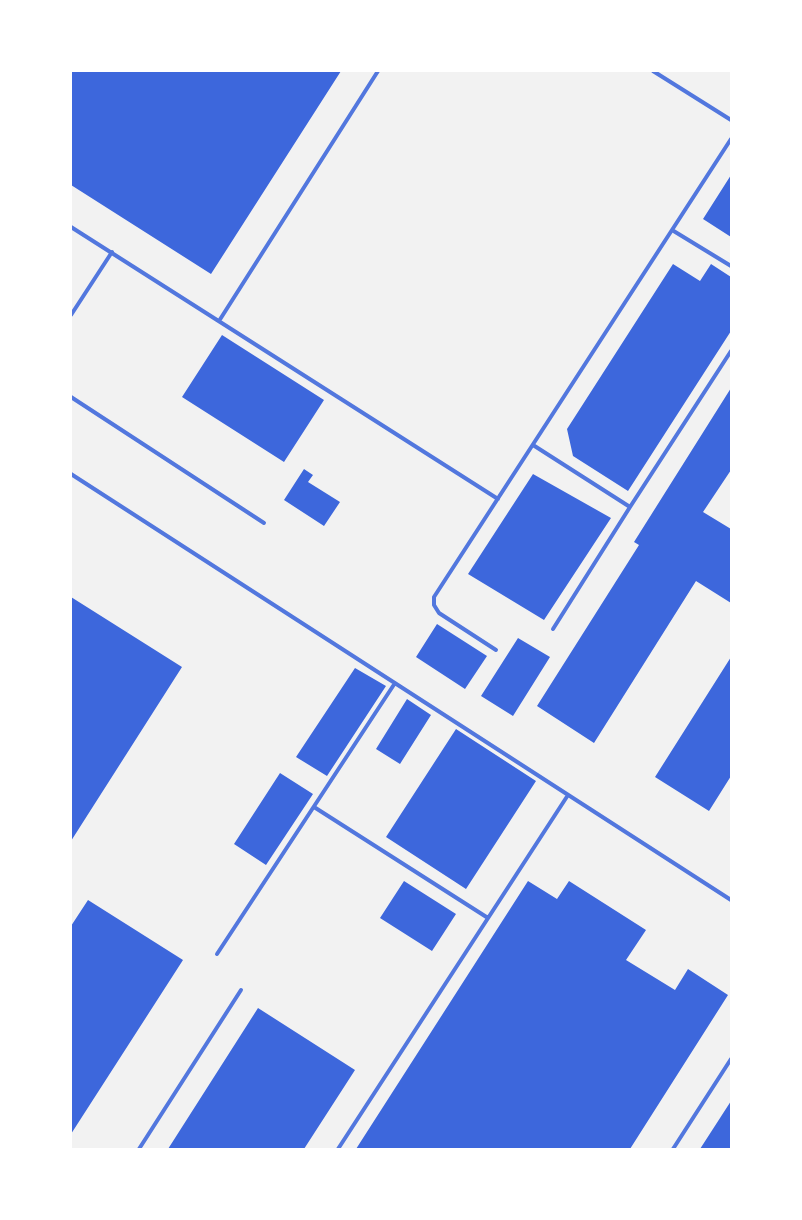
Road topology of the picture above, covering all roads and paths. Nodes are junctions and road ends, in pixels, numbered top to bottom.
1 (378, 71) edge
2 (653, 71) edge
3 (731, 120) edge
4 (731, 139) edge
5 (71, 227) edge
6 (672, 230) junction
7 (112, 252) junction
8 (731, 266) edge
9 (71, 315) edge
10 (218, 321) junction
11 (731, 351) edge
12 (71, 397) edge
13 (533, 445) junction
14 (71, 474) edge
15 (498, 499) junction
16 (630, 507) junction
17 (264, 523) dead end
18 (553, 629) dead end
19 (496, 650) dead end
20 (395, 683) junction
21 (568, 795) junction
22 (314, 807) junction
23 (731, 900) edge
24 (488, 918) junction
25 (217, 954) dead end
26 (241, 990) dead end
27 (731, 1059) edge
28 (139, 1149) edge
29 (338, 1149) edge
30 (672, 1149) edge

1 - 10 lane
2 - 3 lane
4 - 6 lane
5 - 7 lane
6 - 8 lane
6 - 13 lane
7 - 9 lane
7 - 10 lane
10 - 15 lane
11 - 16 lane
12 - 17 lane
13 - 15 lane
13 - 16 lane
14 - 20 lane
15 - 19 lane
16 - 18 lane
20 - 21 lane
20 - 22 lane
21 - 23 lane
21 - 24 lane
22 - 24 lane
22 - 25 lane
24 - 29 lane
26 - 28 lane
27 - 30 lane

